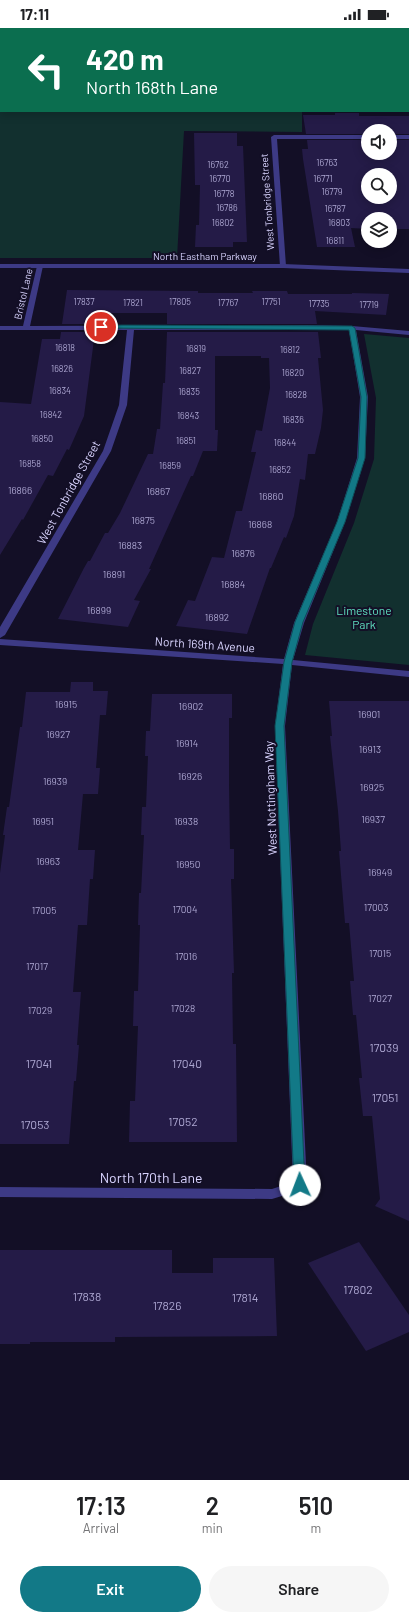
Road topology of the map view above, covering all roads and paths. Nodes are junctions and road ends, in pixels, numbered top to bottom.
1 (361, 137) edge
2 (397, 137) edge
3 (409, 138) edge
4 (0, 266) edge
5 (40, 266) junction
6 (283, 266) junction
7 (409, 271) edge
8 (26, 327) junction
9 (132, 327) junction
10 (0, 328) edge
11 (352, 328) junction
12 (409, 333) edge
13 (0, 635) edge
14 (0, 642) edge
15 (288, 662) junction
16 (409, 674) edge
17 (300, 1185) joint
18 (0, 1192) edge

1 - 6 street, West Tonbridge Street
2 - 3 street
4 - 5 street, North Eastham Parkway
5 - 6 street, North Eastham Parkway
5 - 8 street, Bristol Lane
6 - 7 street, North Eastham Parkway
8 - 9 street
8 - 10 street
9 - 11 street
9 - 13 street, West Tonbridge Street
11 - 12 street
11 - 15 street, West Nottingham Way
14 - 15 street, North 169th Avenue
15 - 16 street, North 169th Avenue
15 - 17 street, West Nottingham Way
17 - 18 street, North 170th Lane

